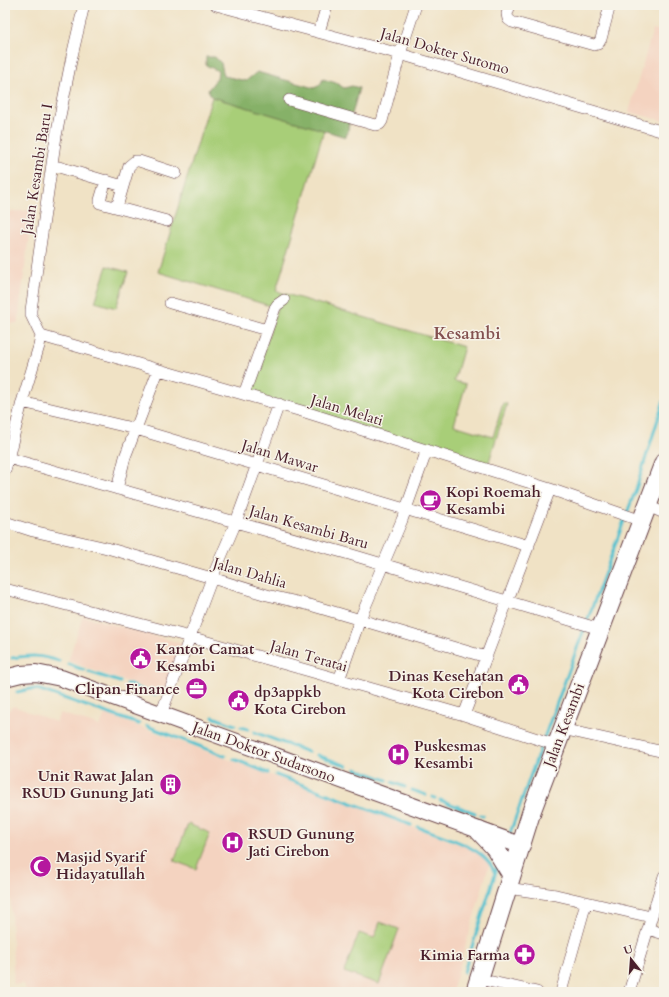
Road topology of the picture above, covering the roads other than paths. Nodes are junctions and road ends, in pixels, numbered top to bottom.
1 (84, 5) edge
2 (216, 5) edge
3 (327, 5) edge
4 (416, 5) edge
5 (510, 5) edge
6 (610, 5) edge
7 (233, 7) edge
8 (319, 32) junction
9 (400, 54) junction
10 (289, 100) dead end
11 (664, 132) edge
12 (52, 165) junction
13 (176, 173) dead end
14 (106, 180) junction
15 (123, 186) junction
16 (116, 207) junction
17 (167, 221) dead end
18 (284, 300) dead end
19 (170, 303) dead end
20 (267, 330) junction
21 (41, 336) junction
22 (158, 370) junction
23 (244, 394) junction
24 (22, 402) junction
25 (279, 404) junction
26 (136, 429) junction
27 (428, 450) junction
28 (8, 458) junction
29 (664, 462) edge
30 (257, 464) junction
31 (5, 471) edge
32 (117, 489) junction
33 (550, 489) junction
34 (405, 510) junction
35 (647, 514) edge
36 (5, 522) edge
37 (236, 522) junction
38 (529, 546) junction
39 (383, 564) junction
40 (212, 578) junction
41 (5, 589) edge
42 (508, 601) junction
43 (360, 619) junction
44 (591, 627) junction
45 (190, 637) junction
46 (486, 657) junction
47 (5, 678) edge
48 (339, 680) junction
49 (161, 714) junction
50 (464, 715) junction
51 (556, 739) junction
52 (664, 752) edge
53 (479, 831) joint
54 (508, 858) junction
55 (663, 879) edge
56 (586, 903) junction
57 (651, 917) junction
58 (648, 929) junction
59 (664, 934) edge
60 (477, 986) edge
61 (537, 992) edge
62 (561, 992) edge
63 (629, 992) edge

1 - 12 street, Jalan Kesambi Baru I
2 - 7 street, Jalan Dokter Sutomo
3 - 8 street
4 - 9 street
5 - 6 street
7 - 8 street, Jalan Dokter Sutomo
8 - 9 street, Jalan Dokter Sutomo
9 - 10 street
9 - 11 street, Jalan Dokter Sutomo
12 - 14 street
12 - 21 street, Jalan Kesambi Baru I
13 - 15 street
14 - 15 street
14 - 16 street
15 - 16 street
16 - 17 street
18 - 20 street
19 - 20 street
20 - 23 street
21 - 22 street, Jalan Melati
21 - 24 street
22 - 23 street, Jalan Melati
22 - 26 street
23 - 25 street, Jalan Melati
24 - 26 street, Jalan Mawar
24 - 28 street
25 - 27 street, Jalan Melati
25 - 30 street
26 - 30 street, Jalan Mawar
26 - 32 street
27 - 33 street, Jalan Melati
27 - 34 street
28 - 31 street
28 - 32 street, Jalan Kesambi Baru
29 - 35 main road, Jalan Kesambi
30 - 34 street, Jalan Mawar
30 - 37 street
32 - 37 street, Jalan Kesambi Baru
33 - 35 street, Jalan Melati
33 - 38 street
34 - 38 street, Jalan Mawar
34 - 39 street
35 - 44 main road, Jalan Kesambi
36 - 40 street, Jalan Dahlia
37 - 39 street, Jalan Kesambi Baru
37 - 40 street
38 - 42 street
39 - 42 street, Jalan Kesambi Baru
39 - 43 street
40 - 43 street, Jalan Dahlia
40 - 45 street
41 - 45 street, Jalan Teratai
42 - 44 street, Jalan Kesambi Baru
42 - 46 street
43 - 46 street, Jalan Dahlia
43 - 48 street
44 - 51 main road, Jalan Kesambi
45 - 48 street, Jalan Teratai
45 - 49 street
46 - 50 street
47 - 49 street, Jalan Doktor Sudarsono
48 - 50 street, Jalan Teratai
49 - 53 street, Jalan Doktor Sudarsono
50 - 51 street, Jalan Teratai
51 - 52 street, Jalan Teratai
51 - 54 main road, Jalan Kesambi
53 - 54 main road
54 - 56 street
54 - 60 main road, Jalan Kesambi
55 - 57 street
56 - 57 street
56 - 62 street
57 - 58 street
58 - 59 street
58 - 63 street
60 - 61 street

